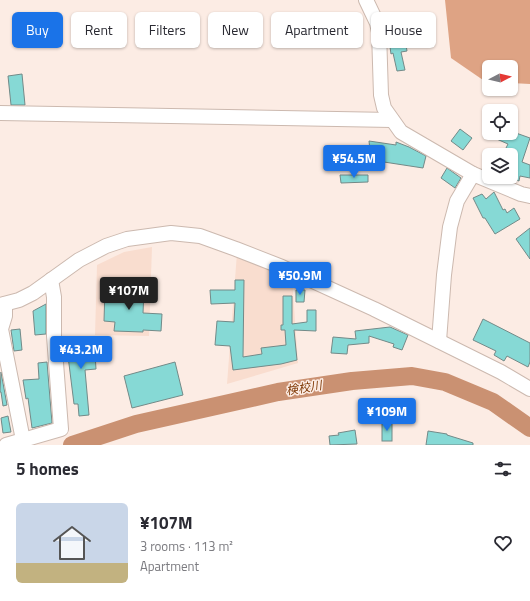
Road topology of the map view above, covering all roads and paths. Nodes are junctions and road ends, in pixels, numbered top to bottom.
1 (366, 0) edge
2 (0, 113) edge
3 (392, 120) junction
4 (473, 174) junction
5 (530, 196) edge
6 (51, 280) junction
7 (2, 304) edge
8 (439, 341) junction
9 (530, 389) edge
10 (23, 440) junction
11 (6, 445) edge

1 - 3 street
2 - 3 street
3 - 4 street
4 - 5 street
4 - 8 street
6 - 7 street
6 - 8 street
6 - 10 street
7 - 10 street
8 - 9 street
10 - 11 street

